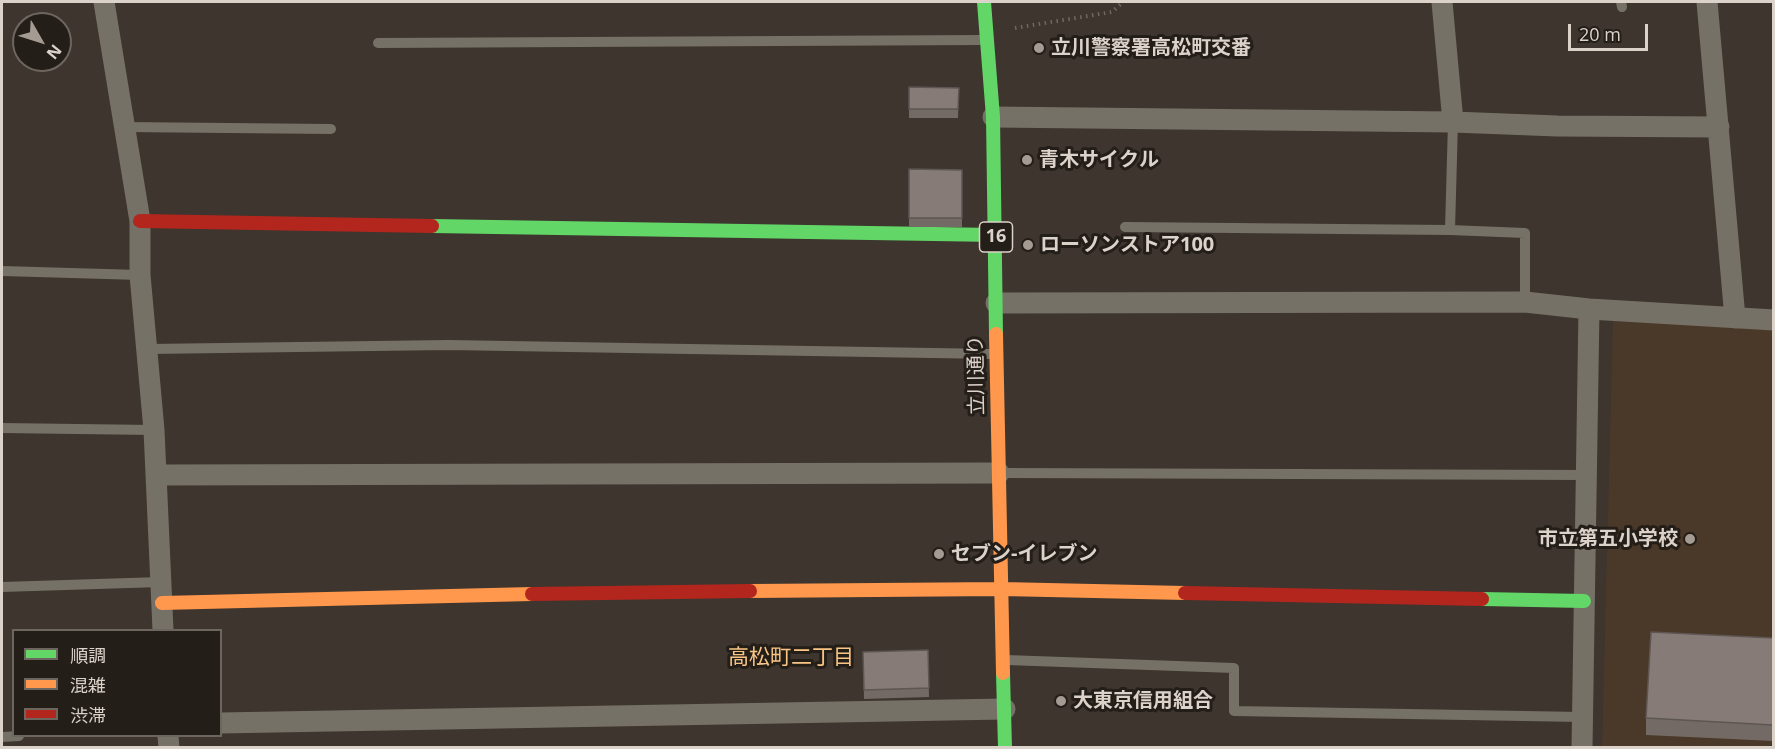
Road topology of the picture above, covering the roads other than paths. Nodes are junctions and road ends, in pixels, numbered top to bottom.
1 (104, 2) edge
2 (984, 2) edge
3 (1442, 2) edge
4 (1707, 2) edge
5 (987, 40) junction
6 (378, 43) dead end
7 (993, 117) junction
8 (1453, 122) junction
9 (124, 127) junction
10 (1719, 128) junction
11 (331, 129) dead end
12 (140, 221) junction
13 (1125, 227) dead end
14 (1450, 230) junction
15 (996, 235) junction
16 (2, 271) edge
17 (140, 275) junction
18 (1525, 302) junction
19 (996, 303) junction
20 (1589, 309) junction
21 (1735, 318) junction
22 (1773, 320) edge
23 (148, 349) junction
24 (996, 354) junction
25 (2, 428) edge
26 (154, 430) junction
27 (999, 472) junction
28 (157, 475) junction
29 (1586, 475) junction
30 (161, 582) junction
31 (2, 587) edge
32 (1002, 589) junction
33 (1584, 601) junction
34 (162, 603) junction
35 (163, 629) edge
36 (1004, 660) junction
37 (1005, 709) junction
38 (1582, 717) junction
39 (222, 723) edge
40 (1005, 747) edge
41 (1582, 747) edge

1 - 9 street
2 - 5 street, 立川通り / 16
3 - 8 street
4 - 10 street
5 - 6 lane
5 - 7 street, 立川通り / 16
7 - 8 street
7 - 15 street, 立川通り / 16
8 - 10 street
8 - 14 lane
9 - 11 lane
9 - 12 street
10 - 21 street
12 - 15 street
12 - 17 street
13 - 14 lane
14 - 18 lane
15 - 19 street, 立川通り / 16
16 - 17 lane
17 - 23 street
18 - 19 street
18 - 20 street
19 - 24 street, 立川通り / 16
20 - 21 street
20 - 29 street
21 - 22 street
23 - 24 lane
23 - 26 street
24 - 27 street, 立川通り / 16
25 - 26 lane
26 - 28 street
27 - 28 street
27 - 29 lane
27 - 32 street, 立川通り / 16
28 - 30 street
29 - 33 street
30 - 31 lane
30 - 34 street
32 - 33 street
32 - 34 street
32 - 36 street, 立川通り / 16
33 - 38 street
34 - 35 street
36 - 37 street, 立川通り / 16
36 - 38 lane
37 - 39 street
37 - 40 street, 立川通り / 16
38 - 41 street

